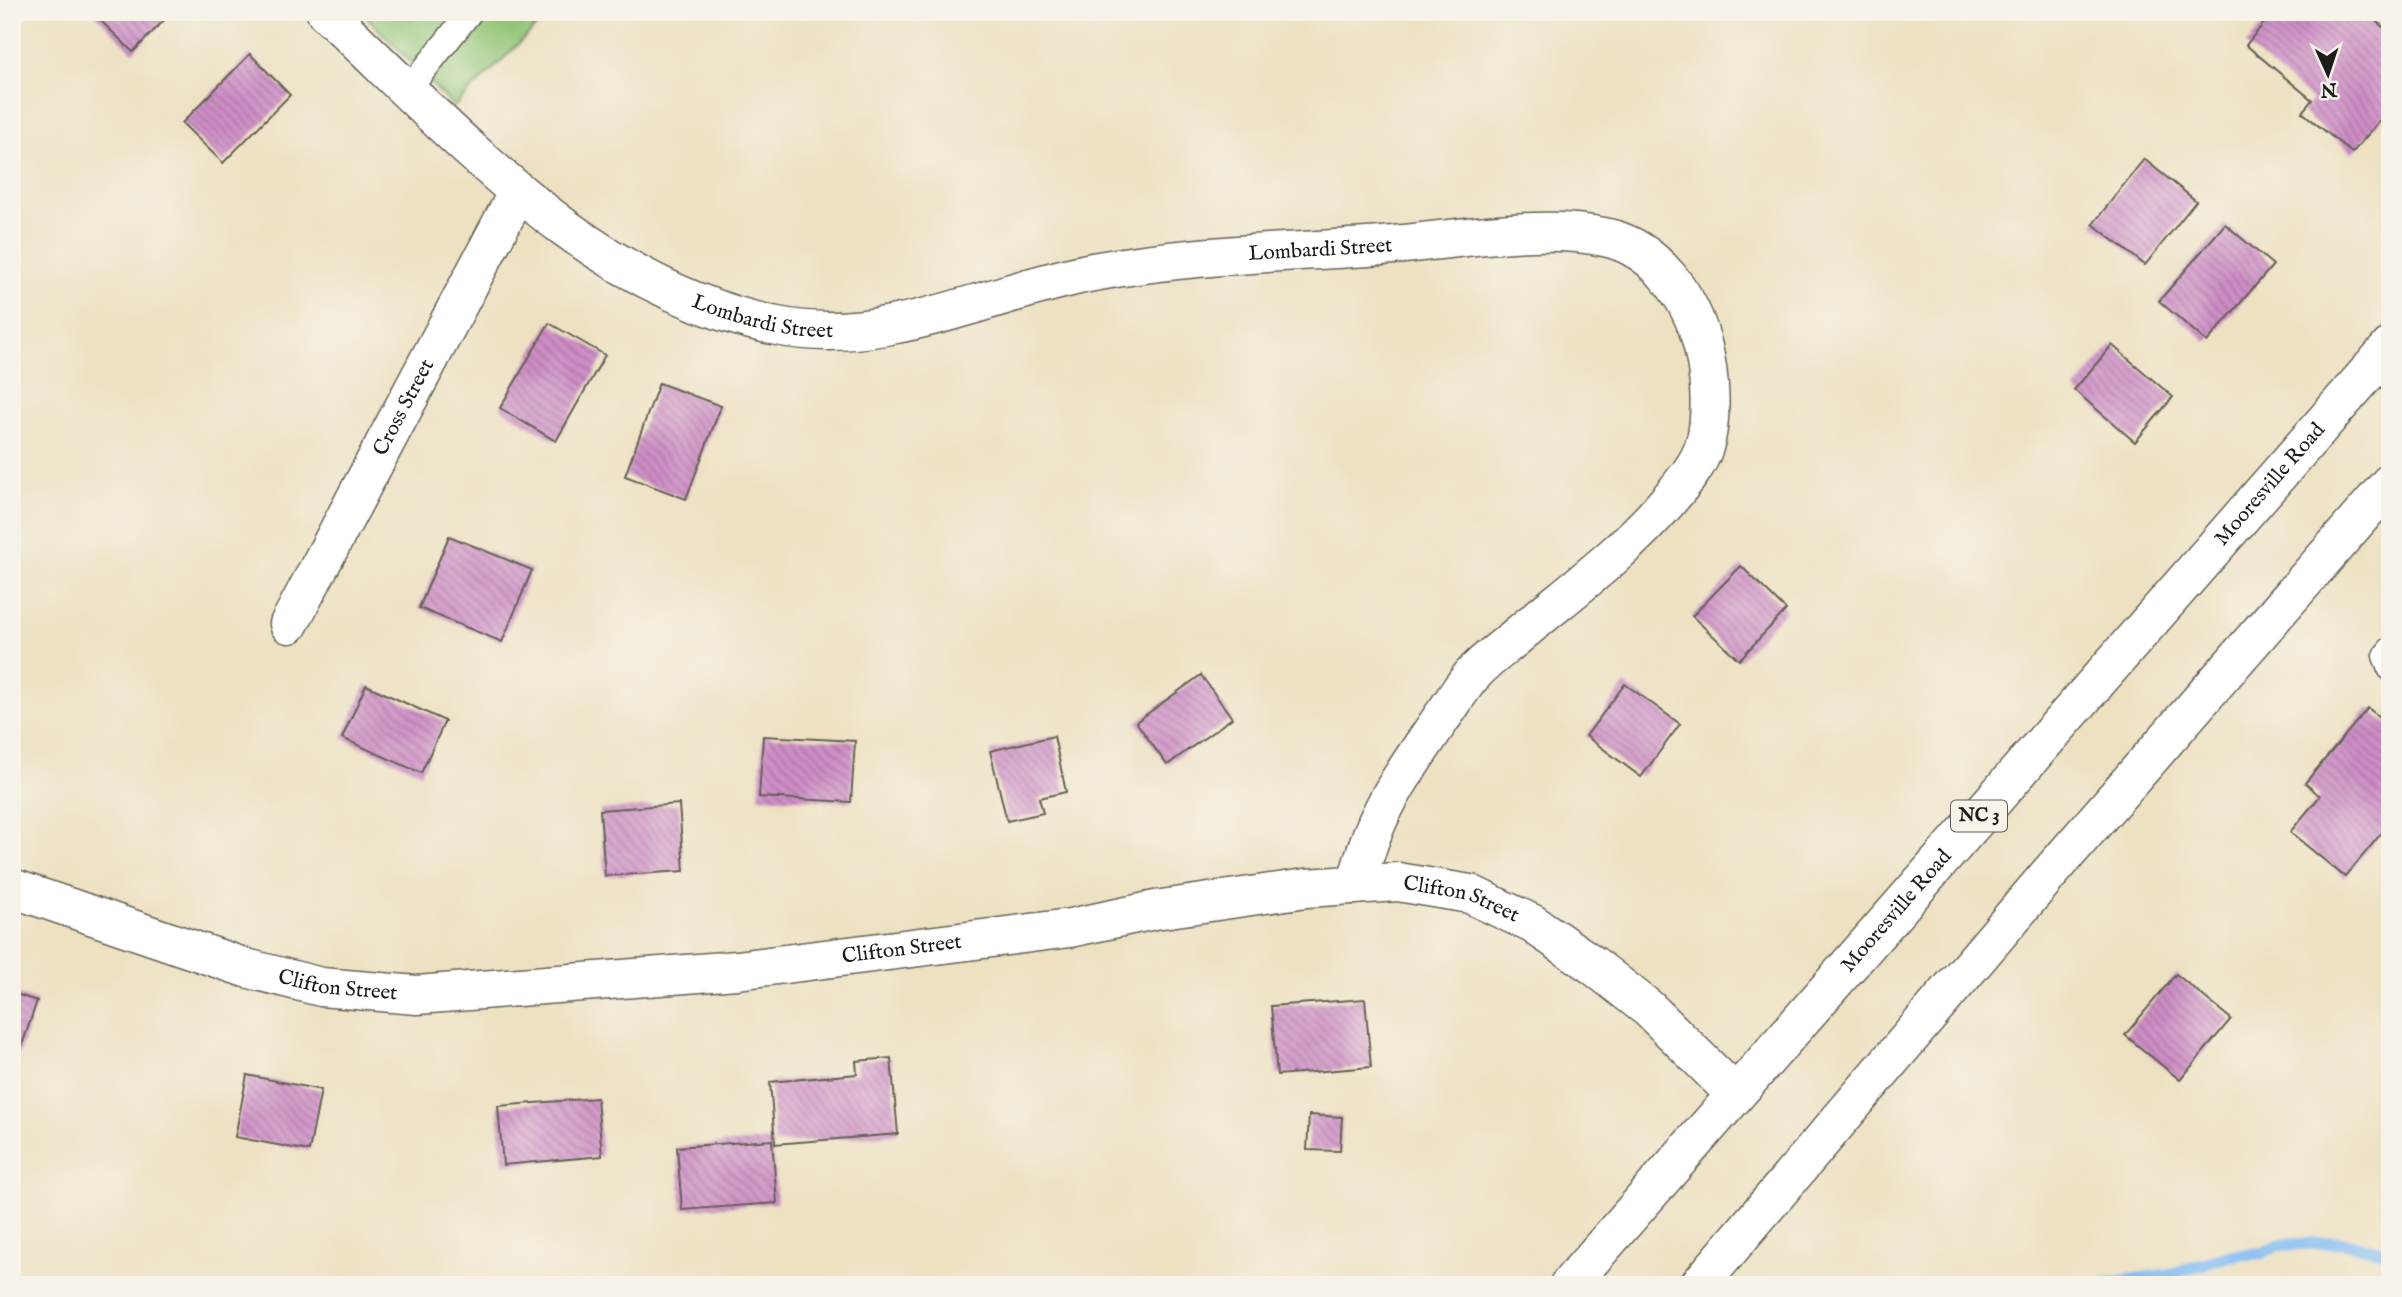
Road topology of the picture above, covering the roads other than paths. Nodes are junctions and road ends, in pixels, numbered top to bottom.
1 (326, 12) edge
2 (470, 12) edge
3 (408, 90) junction
4 (518, 192) junction
5 (2390, 346) edge
6 (2390, 483) edge
7 (289, 624) dead end
8 (2390, 650) edge
9 (2390, 668) edge
10 (1356, 885) junction
11 (12, 888) edge
12 (1735, 1094) junction
13 (1569, 1285) edge
14 (1699, 1285) edge

1 - 3 street, Lombardi Street
2 - 3 lane
3 - 4 street, Lombardi Street
4 - 7 street, Cross Street
4 - 10 street, Lombardi Street
5 - 12 street, Mooresville Road / NC 3
6 - 14 street
8 - 9 lane
10 - 11 street, Clifton Street
10 - 12 street, Clifton Street
12 - 13 street, Mooresville Road / NC 3

